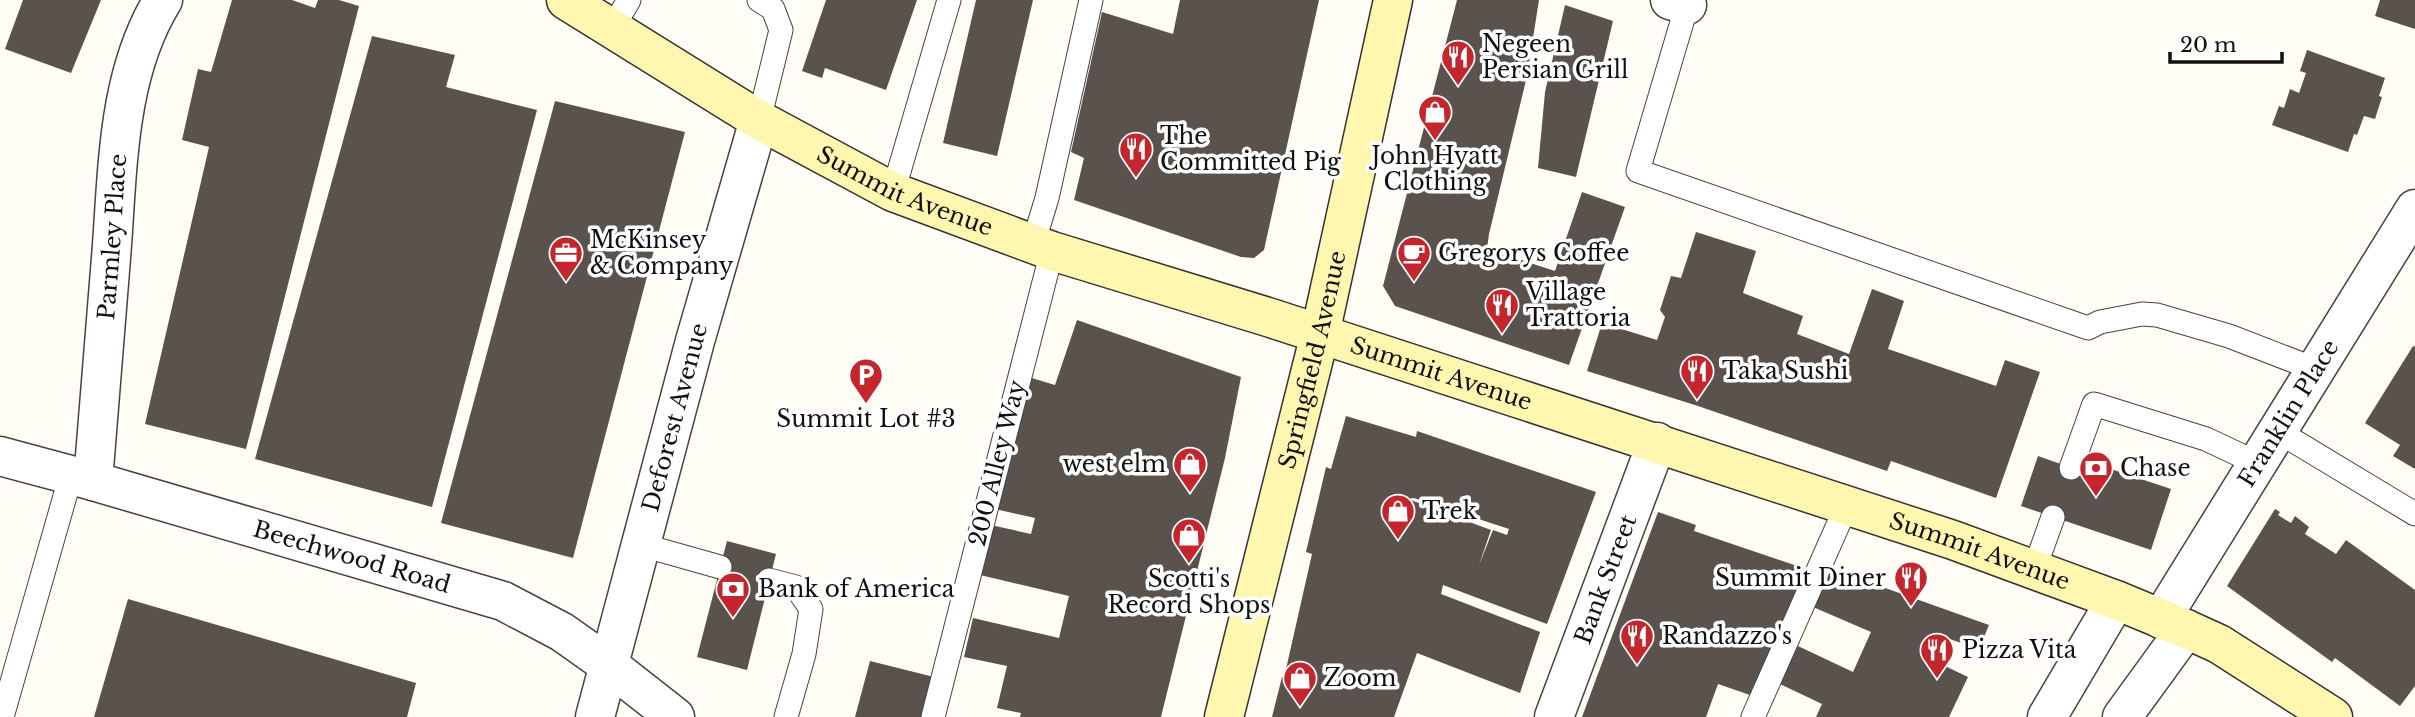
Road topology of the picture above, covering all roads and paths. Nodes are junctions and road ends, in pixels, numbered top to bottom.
1 (163, 0) edge
2 (759, 0) edge
3 (949, 0) edge
4 (1091, 0) edge
5 (1393, 0) edge
6 (570, 1) edge
7 (1678, 3) edge
8 (620, 15) edge
9 (759, 120) junction
10 (894, 192) junction
11 (2415, 209) edge
12 (1042, 247) junction
13 (1320, 334) junction
14 (2317, 370) junction
15 (2279, 432) junction
16 (1657, 442) junction
17 (0, 456) edge
18 (2259, 464) junction
19 (2071, 468) dead end
20 (82, 478) junction
21 (1846, 507) junction
22 (2415, 514) edge
23 (2053, 517) dead end
24 (642, 545) junction
25 (720, 567) dead end
26 (2034, 570) junction
27 (769, 580) dead end
28 (2116, 600) junction
29 (2174, 624) junction
30 (610, 666) junction
31 (2, 717) edge
32 (595, 717) edge
33 (675, 717) edge
34 (786, 717) edge
35 (933, 717) edge
36 (1224, 717) edge
37 (1554, 717) edge
38 (1753, 717) edge
39 (2047, 717) edge
40 (2122, 717) edge
41 (2333, 717) edge

1 - 20 street, Parmley Place
2 - 9 lane
3 - 10 lane
4 - 12 lane, 200 Alley Way
5 - 13 street, Springfield Avenue
6 - 8 street, Summit Avenue
7 - 14 lane
8 - 9 street, Summit Avenue
9 - 10 street, Summit Avenue
9 - 24 street, Deforest Avenue
10 - 12 street, Summit Avenue
11 - 14 street, Franklin Place
12 - 13 street, Summit Avenue
12 - 35 lane, 200 Alley Way
13 - 16 street, Summit Avenue
13 - 36 street, Springfield Avenue
14 - 15 street, Franklin Place
15 - 18 street, Franklin Place
15 - 22 lane
16 - 21 street, Summit Avenue
16 - 37 street, Bank Street
17 - 20 street, Beechwood Road
18 - 19 lane
18 - 29 street, Franklin Place
20 - 30 street, Beechwood Road
20 - 31 lane
21 - 26 street, Summit Avenue
21 - 38 lane
23 - 26 lane
24 - 25 lane
24 - 30 street, Deforest Avenue
26 - 28 street, Summit Avenue
27 - 34 lane
28 - 29 street, Summit Avenue
28 - 39 street
29 - 40 street, Franklin Place
29 - 41 street, Summit Avenue
30 - 32 street, Deforest Avenue
30 - 33 street, Beechwood Road

